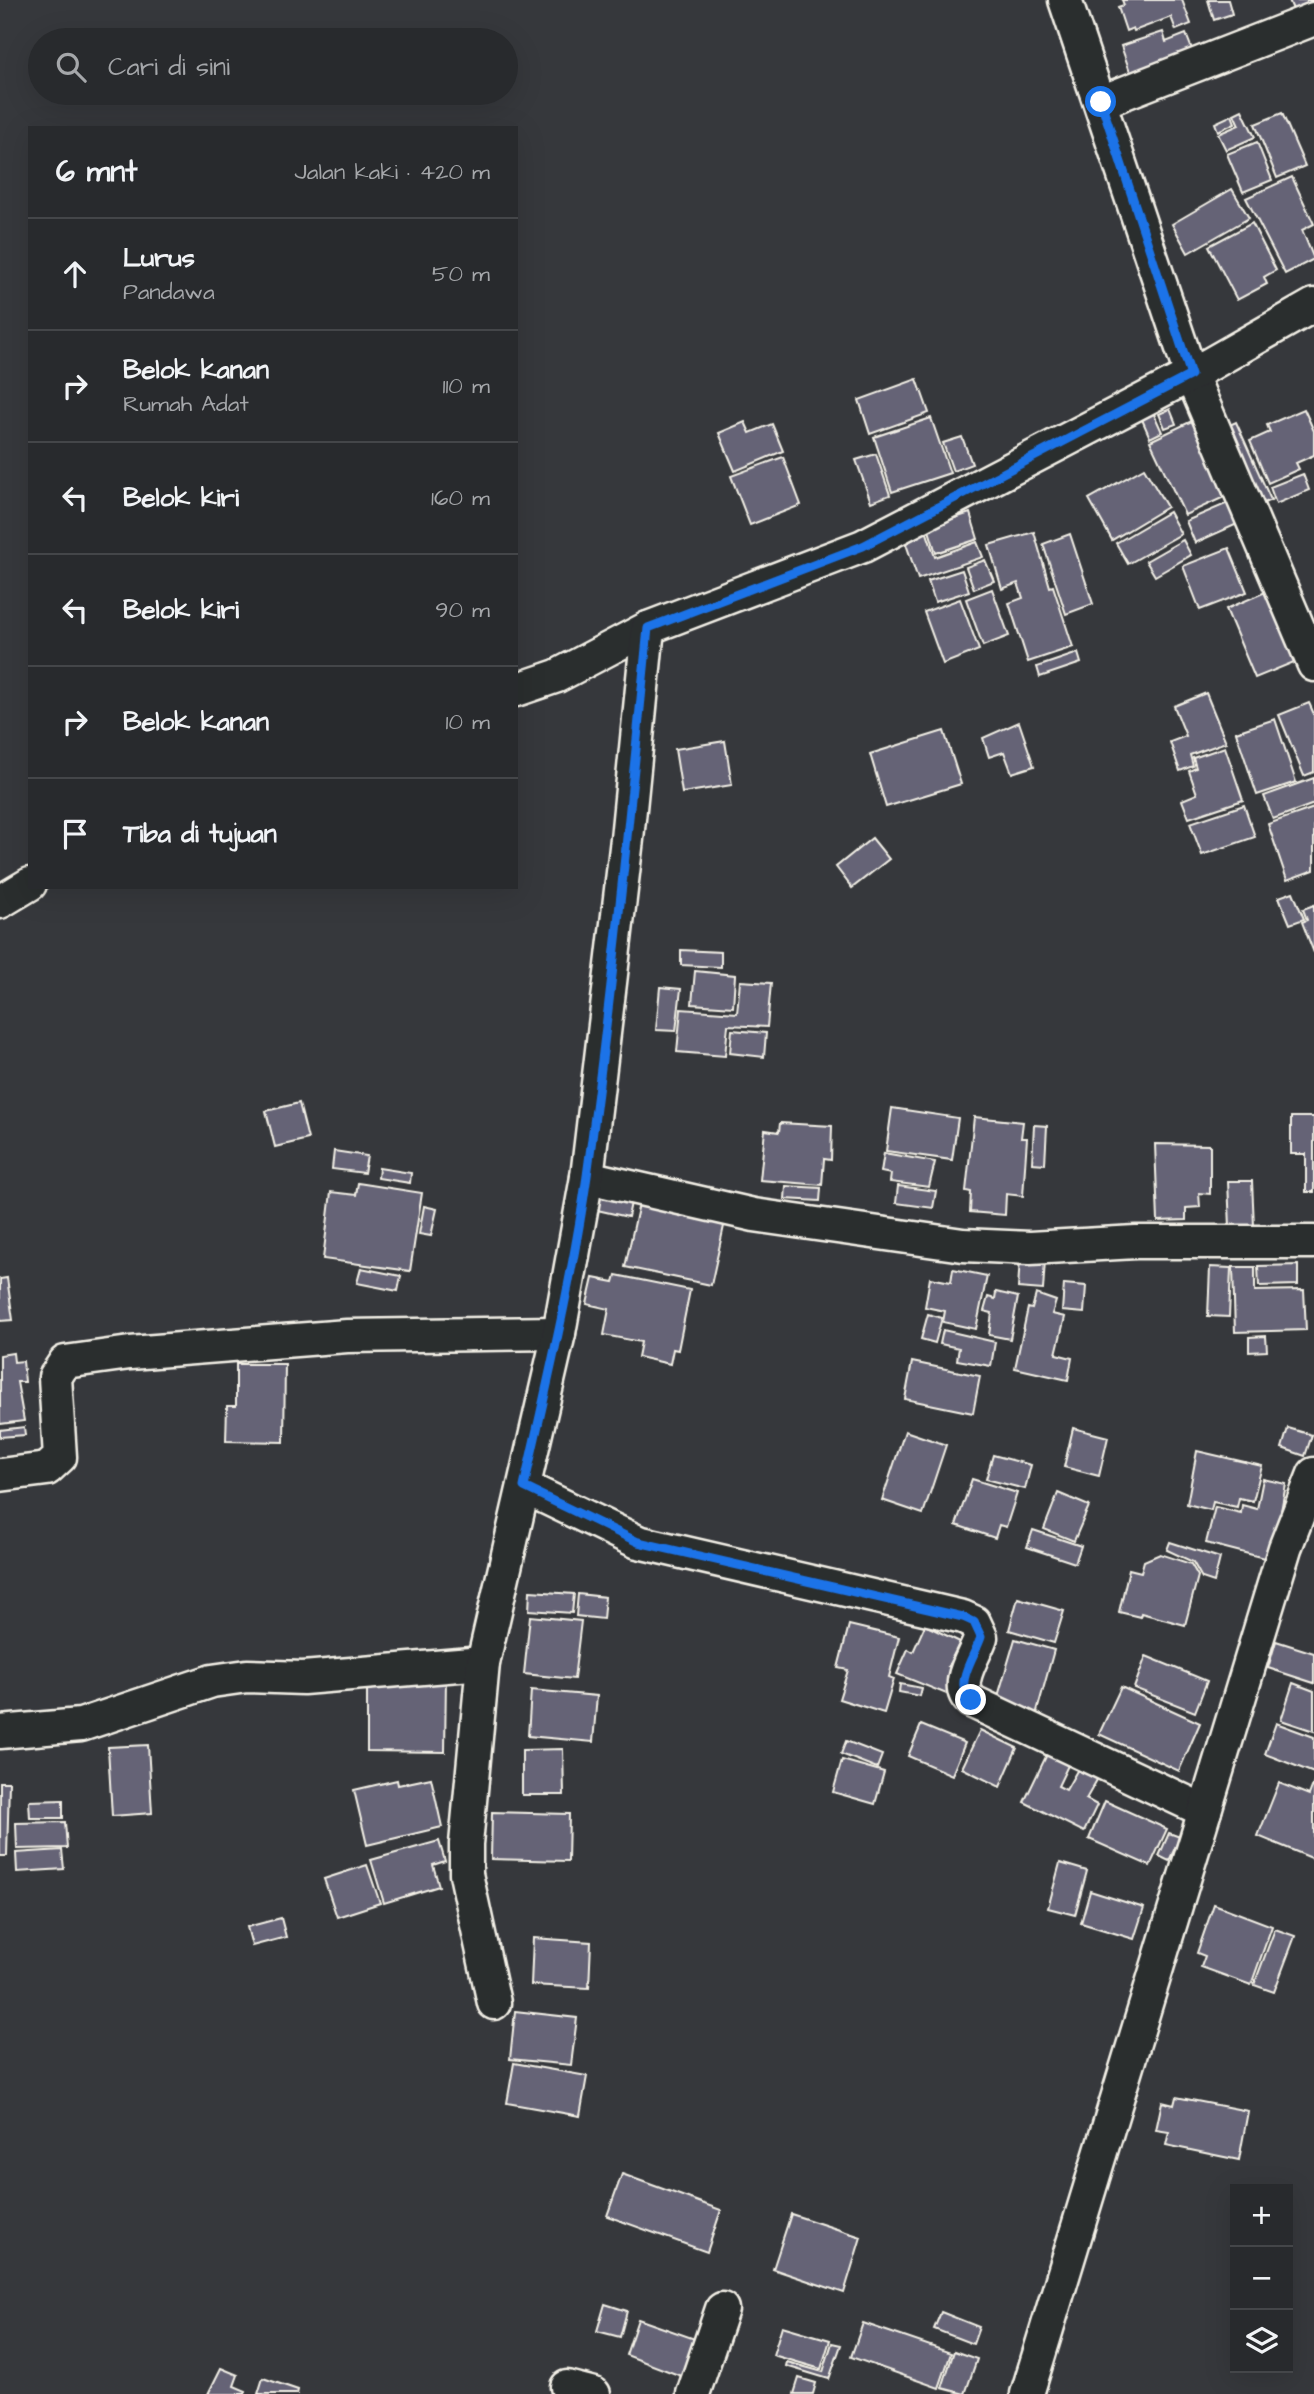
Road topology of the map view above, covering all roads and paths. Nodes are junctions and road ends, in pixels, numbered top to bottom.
1 (1065, 0) edge
2 (1314, 19) edge
3 (1101, 102) junction
4 (1314, 304) edge
5 (1191, 375) junction
6 (648, 628) junction
7 (1314, 665) edge
8 (518, 689) edge
9 (28, 885) edge
10 (0, 902) edge
11 (587, 1177) junction
12 (1314, 1242) edge
13 (559, 1333) junction
14 (1314, 1474) edge
15 (0, 1475) edge
16 (524, 1487) junction
17 (483, 1663) junction
18 (0, 1732) edge
19 (1205, 1811) junction
20 (494, 2003) dead end
21 (722, 2309) dead end
22 (693, 2394) edge
23 (1027, 2394) edge

1 - 3 street
2 - 3 street
3 - 5 street
4 - 5 street
5 - 6 street
5 - 7 street
6 - 8 street
6 - 11 street
9 - 10 street
11 - 12 street
11 - 13 street
13 - 15 street
13 - 16 street
14 - 19 street
16 - 17 street
16 - 19 street
17 - 18 street
17 - 20 street
19 - 23 street
21 - 22 street

